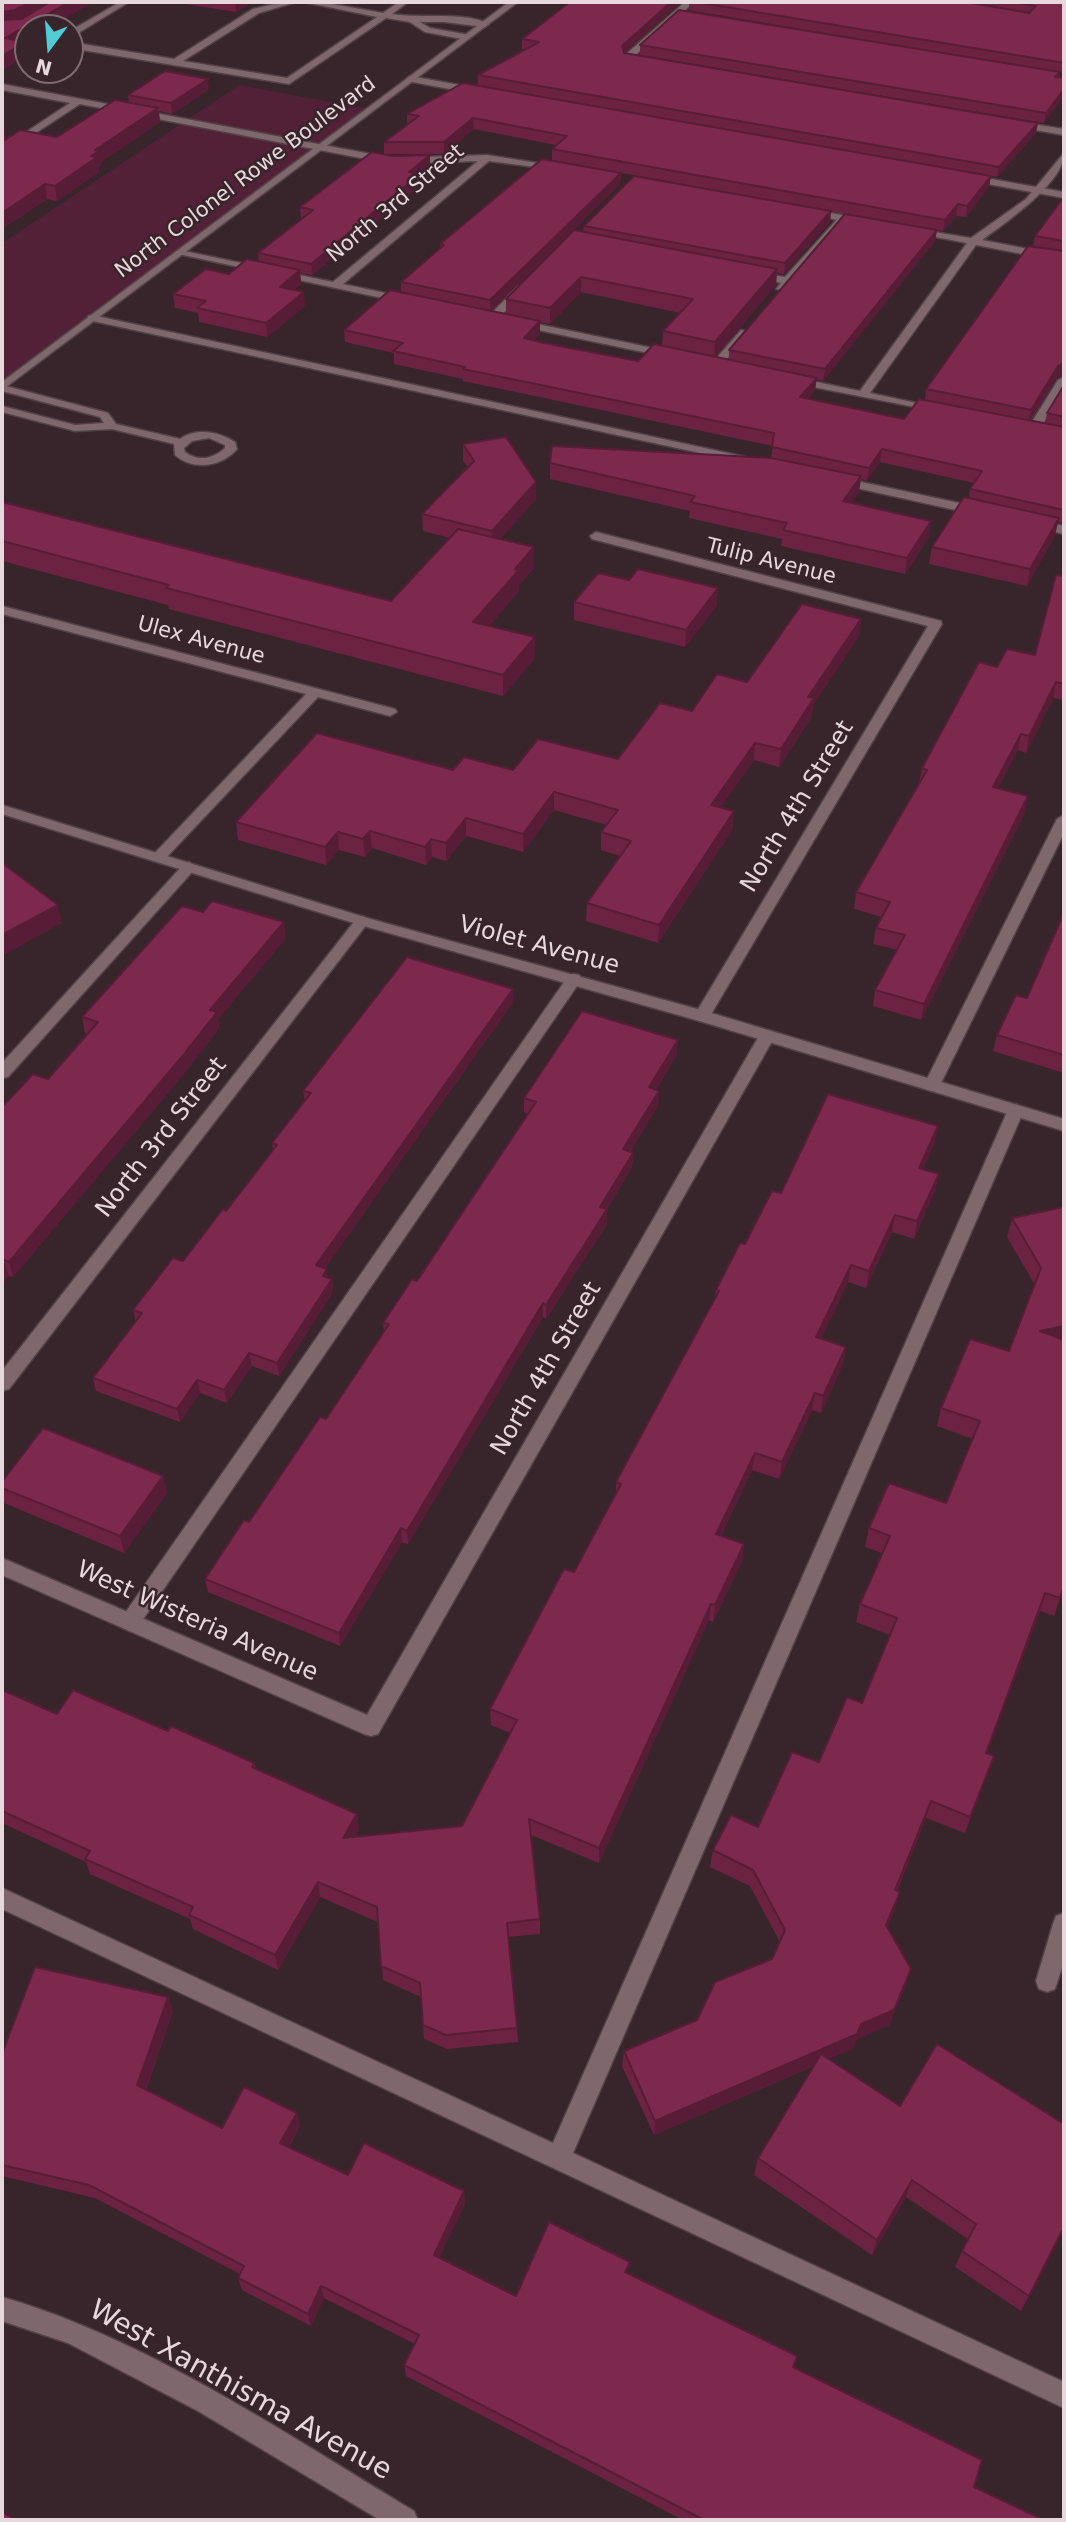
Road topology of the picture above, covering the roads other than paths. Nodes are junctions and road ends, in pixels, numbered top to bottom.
1 (125, 2) edge
2 (292, 2) edge
3 (308, 2) edge
4 (404, 2) edge
5 (514, 2) edge
6 (690, 2) edge
7 (677, 14) junction
8 (386, 15) junction
9 (690, 16) edge
10 (411, 20) junction
11 (485, 24) junction
12 (84, 27) edge
13 (467, 37) junction
14 (84, 47) edge
15 (641, 60) edge
16 (176, 62) junction
17 (410, 79) junction
18 (2, 87) edge
19 (492, 94) edge
20 (79, 102) junction
21 (1010, 123) edge
22 (1064, 132) edge
23 (319, 146) junction
24 (2, 152) edge
25 (1064, 156) edge
26 (487, 158) junction
27 (569, 169) edge
28 (957, 176) edge
29 (1039, 191) junction
30 (1064, 195) edge
31 (802, 211) edge
32 (841, 218) junction
33 (881, 225) edge
34 (907, 230) edge
35 (974, 242) junction
36 (179, 253) junction
37 (1064, 259) edge
38 (747, 273) edge
39 (532, 279) edge
40 (788, 281) junction
41 (335, 285) junction
42 (414, 302) edge
43 (770, 302) edge
44 (480, 315) edge
45 (92, 318) junction
46 (493, 318) junction
47 (753, 323) edge
48 (678, 356) edge
49 (704, 362) edge
50 (718, 364) junction
51 (731, 367) edge
52 (784, 378) edge
53 (1064, 380) edge
54 (2, 387) edge
55 (863, 395) junction
56 (2, 408) edge
57 (955, 414) edge
58 (111, 426) junction
59 (1020, 427) edge
60 (182, 443) dead end
61 (754, 462) edge
62 (821, 477) edge
63 (997, 515) edge
64 (1024, 521) edge
65 (1064, 530) edge
66 (596, 536) dead end
67 (2, 610) edge
68 (936, 624) joint
69 (315, 692) junction
70 (390, 712) dead end
71 (2, 809) edge
72 (1064, 819) edge
73 (158, 858) junction
74 (189, 867) junction
75 (362, 921) junction
76 (574, 979) junction
77 (702, 1016) junction
78 (766, 1036) junction
79 (2, 1073) edge
80 (932, 1085) junction
81 (1016, 1110) junction
82 (1064, 1125) edge
83 (2, 1384) edge
84 (2, 1566) edge
85 (130, 1622) junction
86 (371, 1727) joint
87 (3, 1899) edge
88 (1064, 1924) edge
89 (1047, 1982) dead end
90 (558, 2159) junction
91 (2, 2309) edge
92 (1064, 2395) edge
93 (405, 2520) edge

1 - 12 street
2 - 16 street
3 - 8 street
4 - 8 street
5 - 11 street, North Colonel Rowe Boulevard
6 - 7 street
7 - 9 street
7 - 15 street
8 - 10 street
8 - 16 street
10 - 11 street
10 - 13 street
11 - 13 street, North Colonel Rowe Boulevard
13 - 17 street, North Colonel Rowe Boulevard
14 - 16 street
17 - 19 street
17 - 23 street, North Colonel Rowe Boulevard
18 - 20 street
20 - 23 street
20 - 24 street
21 - 22 street
23 - 26 street
23 - 36 street, North Colonel Rowe Boulevard
25 - 29 street
26 - 27 street
26 - 41 street, North 3rd Street
28 - 29 street
29 - 30 street
29 - 35 street
31 - 32 street
32 - 33 street
32 - 40 street
34 - 35 street
35 - 37 street
35 - 55 street
36 - 41 street
36 - 45 street, North Colonel Rowe Boulevard
38 - 40 street
39 - 46 street
40 - 43 street
41 - 42 street
44 - 46 street
45 - 54 street, North Colonel Rowe Boulevard
45 - 61 street
46 - 48 street
47 - 50 street
49 - 50 street
50 - 51 street
52 - 55 street
53 - 59 street
54 - 58 street
55 - 57 street
56 - 58 street
58 - 60 street
62 - 63 street
64 - 65 street
66 - 68 street, Tulip Avenue
67 - 69 street, Ulex Avenue
68 - 77 street, North 4th Street
69 - 70 street, Ulex Avenue
69 - 73 street
71 - 73 street, Violet Avenue
72 - 80 street
73 - 74 street, Violet Avenue
74 - 75 street, Violet Avenue
74 - 79 street
75 - 76 street, Violet Avenue
75 - 83 street, North 3rd Street
76 - 77 street, Violet Avenue
76 - 85 street
77 - 78 street, Violet Avenue
78 - 80 street, Violet Avenue
78 - 86 street, North 4th Street
80 - 81 street, Violet Avenue
81 - 82 street, Violet Avenue
81 - 90 street
84 - 85 street, West Wisteria Avenue
85 - 86 street, West Wisteria Avenue
87 - 90 street
88 - 89 street
90 - 92 street
91 - 93 street, West Xanthisma Avenue

